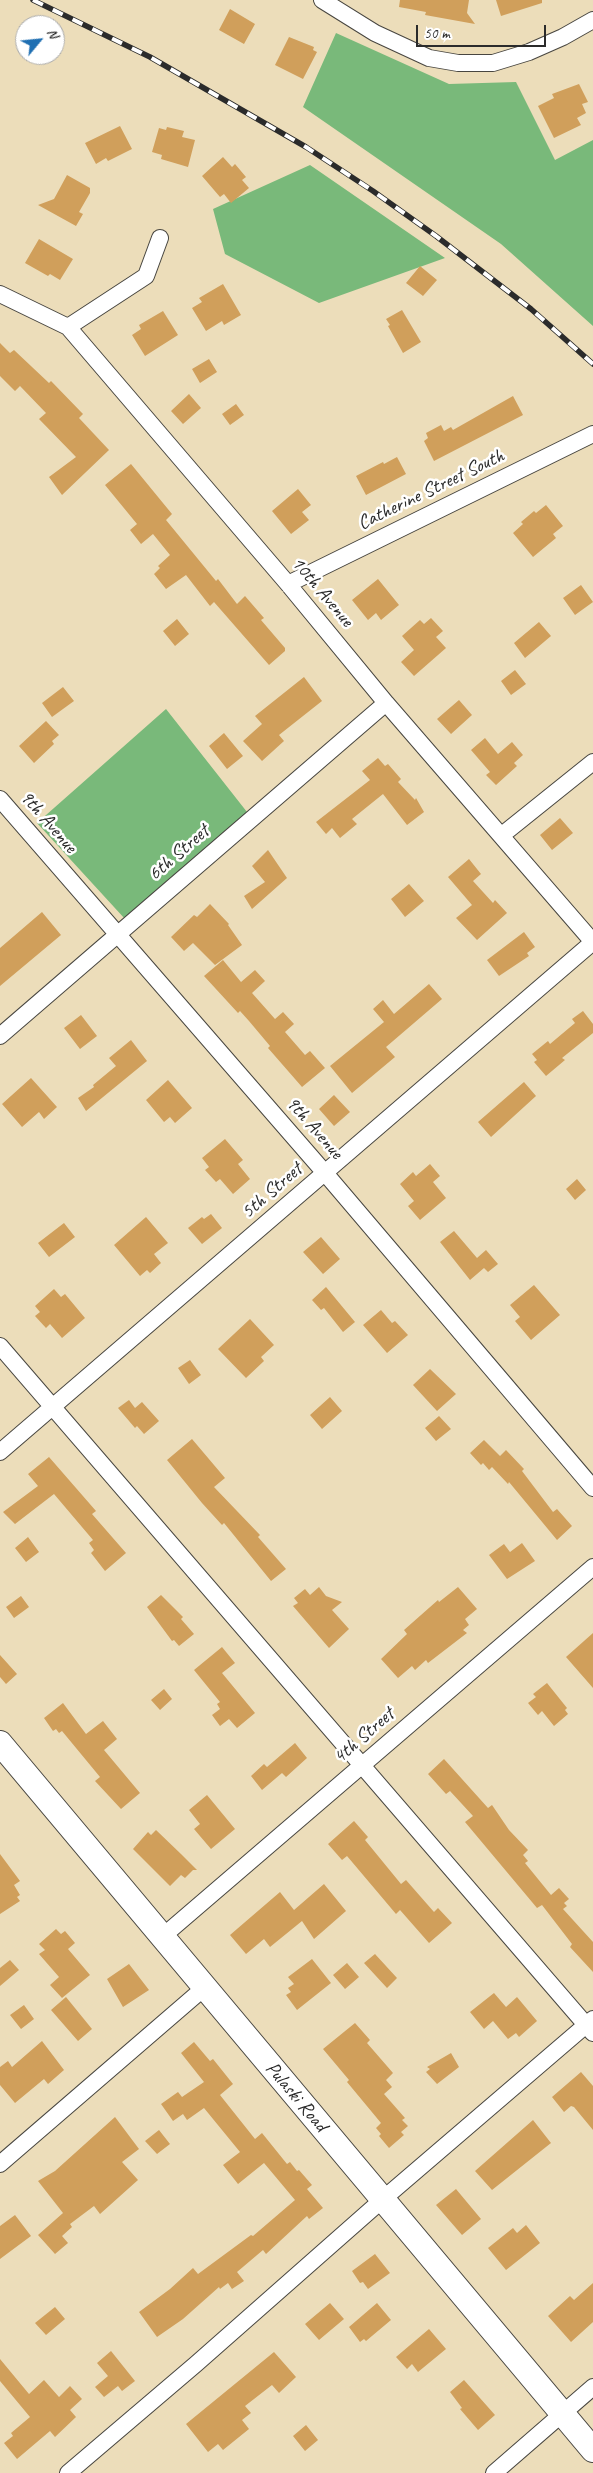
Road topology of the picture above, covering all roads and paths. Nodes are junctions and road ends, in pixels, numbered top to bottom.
1 (322, 0) edge
2 (593, 20) edge
3 (160, 238) dead end
4 (0, 294) edge
5 (68, 327) junction
6 (593, 434) edge
7 (288, 584) junction
8 (386, 703) junction
9 (593, 762) edge
10 (0, 799) edge
11 (502, 835) junction
12 (117, 934) junction
13 (593, 942) edge
14 (0, 1036) edge
15 (325, 1173) junction
16 (0, 1346) edge
17 (52, 1407) junction
18 (0, 1452) edge
19 (593, 1488) edge
20 (593, 1567) edge
21 (0, 1743) edge
22 (364, 1765) junction
23 (162, 1936) junction
24 (204, 1988) junction
25 (591, 2025) edge
26 (0, 2164) edge
27 (382, 2200) junction
28 (593, 2388) edge
29 (563, 2414) junction
30 (593, 2450) edge
31 (68, 2473) edge
32 (494, 2473) edge

1 - 2 street
3 - 5 street
4 - 5 street, 10th Avenue
5 - 7 street, 10th Avenue
6 - 7 street, Catherine Street South
7 - 8 street, 10th Avenue
8 - 11 street, 10th Avenue
8 - 12 street, 6th Street
9 - 11 street
10 - 12 street, 9th Avenue
11 - 13 street, 10th Avenue
12 - 14 street, 6th Street
12 - 15 street, 9th Avenue
13 - 15 street, 5th Street
15 - 17 street, 5th Street
15 - 19 street, 9th Avenue
16 - 17 street
17 - 18 street, 5th Street
17 - 22 street
20 - 22 street, 4th Street
21 - 23 main road, Pulaski Road
22 - 23 street, 4th Street
22 - 25 street
23 - 24 main road, Pulaski Road
24 - 26 street
24 - 27 main road, Pulaski Road
25 - 27 street
27 - 29 main road, Pulaski Road
27 - 31 street
28 - 29 street
29 - 30 main road, Pulaski Road
29 - 32 street

